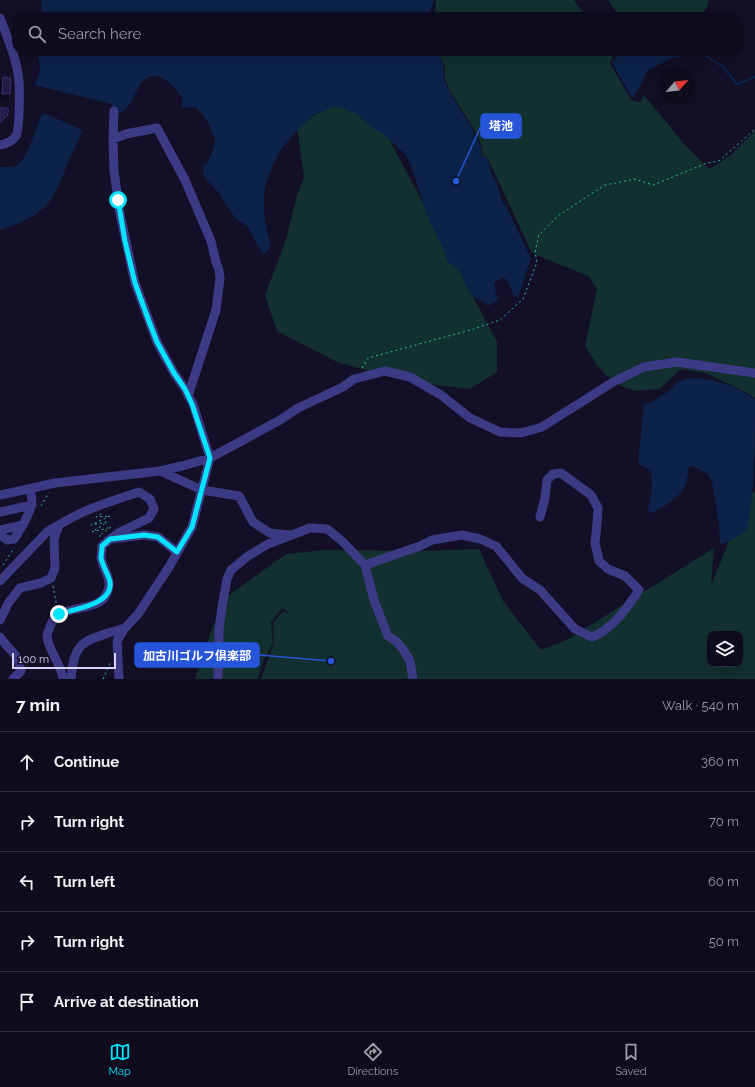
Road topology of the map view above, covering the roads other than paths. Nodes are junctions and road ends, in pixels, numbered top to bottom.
1 (0, 18) edge
2 (12, 55) edge
3 (12, 56) edge
4 (114, 111) dead end
5 (113, 139) junction
6 (0, 145) edge
7 (755, 373) edge
8 (188, 396) junction
9 (210, 458) junction
10 (160, 472) junction
11 (29, 489) junction
12 (202, 490) junction
13 (0, 495) edge
14 (32, 505) junction
15 (0, 512) edge
16 (540, 517) dead end
17 (59, 525) junction
18 (0, 531) edge
19 (292, 536) junction
20 (108, 537) junction
21 (177, 552) junction
22 (365, 565) junction
23 (0, 581) edge
24 (0, 620) edge
25 (125, 628) junction
26 (0, 637) edge
27 (13, 679) edge
28 (63, 679) edge
29 (71, 679) edge
30 (119, 679) edge
31 (218, 679) edge
32 (412, 679) edge

1 - 2 street
3 - 6 street
4 - 5 street
5 - 8 street
5 - 8 street
7 - 9 street
8 - 9 street
9 - 10 street
9 - 12 street
10 - 11 street
10 - 12 street
11 - 13 street
11 - 14 street
12 - 19 street
12 - 21 street
14 - 15 street
14 - 18 street
16 - 22 street
17 - 20 street
17 - 23 street
17 - 24 street
19 - 22 street
19 - 31 street
20 - 21 street
20 - 28 street
21 - 25 street
22 - 32 street
25 - 29 street
25 - 30 street
26 - 27 street

